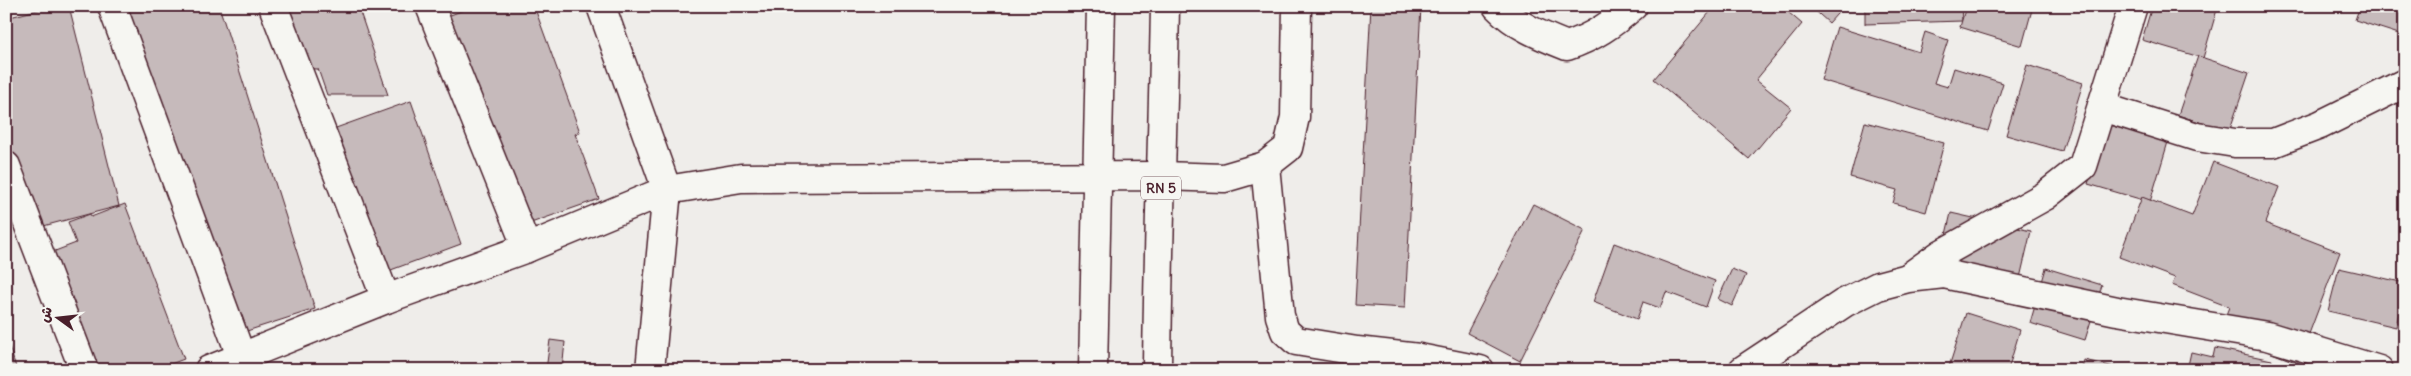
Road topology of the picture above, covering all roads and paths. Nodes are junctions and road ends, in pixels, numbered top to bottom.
1 (112, 6) edge
2 (272, 6) edge
3 (430, 6) edge
4 (601, 6) edge
5 (1101, 6) edge
6 (1165, 6) edge
7 (1297, 6) edge
8 (1497, 6) edge
9 (1634, 6) edge
10 (2134, 6) edge
11 (2405, 83) edge
12 (2102, 107) junction
13 (6, 166) edge
14 (1264, 166) junction
15 (1162, 176) junction
16 (1098, 177) junction
17 (667, 190) junction
18 (16, 222) edge
19 (527, 248) junction
20 (1908, 278) junction
21 (386, 299) junction
22 (241, 356) junction
23 (1441, 366) edge
24 (84, 370) edge
25 (209, 370) edge
26 (650, 370) edge
27 (1093, 370) edge
28 (1157, 370) edge
29 (1480, 370) edge
30 (1743, 370) edge
31 (2379, 370) edge

1 - 22 street
2 - 21 street
3 - 19 street
4 - 17 street
5 - 16 street
6 - 15 street, RN 5
7 - 14 street
8 - 9 street
10 - 12 street
11 - 12 street
12 - 20 street
13 - 18 street
14 - 15 street
14 - 23 street
15 - 16 street
15 - 28 street, RN 5
16 - 17 street
16 - 27 street
17 - 19 street
17 - 26 street
18 - 24 street
19 - 21 street
20 - 30 street
20 - 31 street
21 - 22 street
22 - 25 street
23 - 29 street

